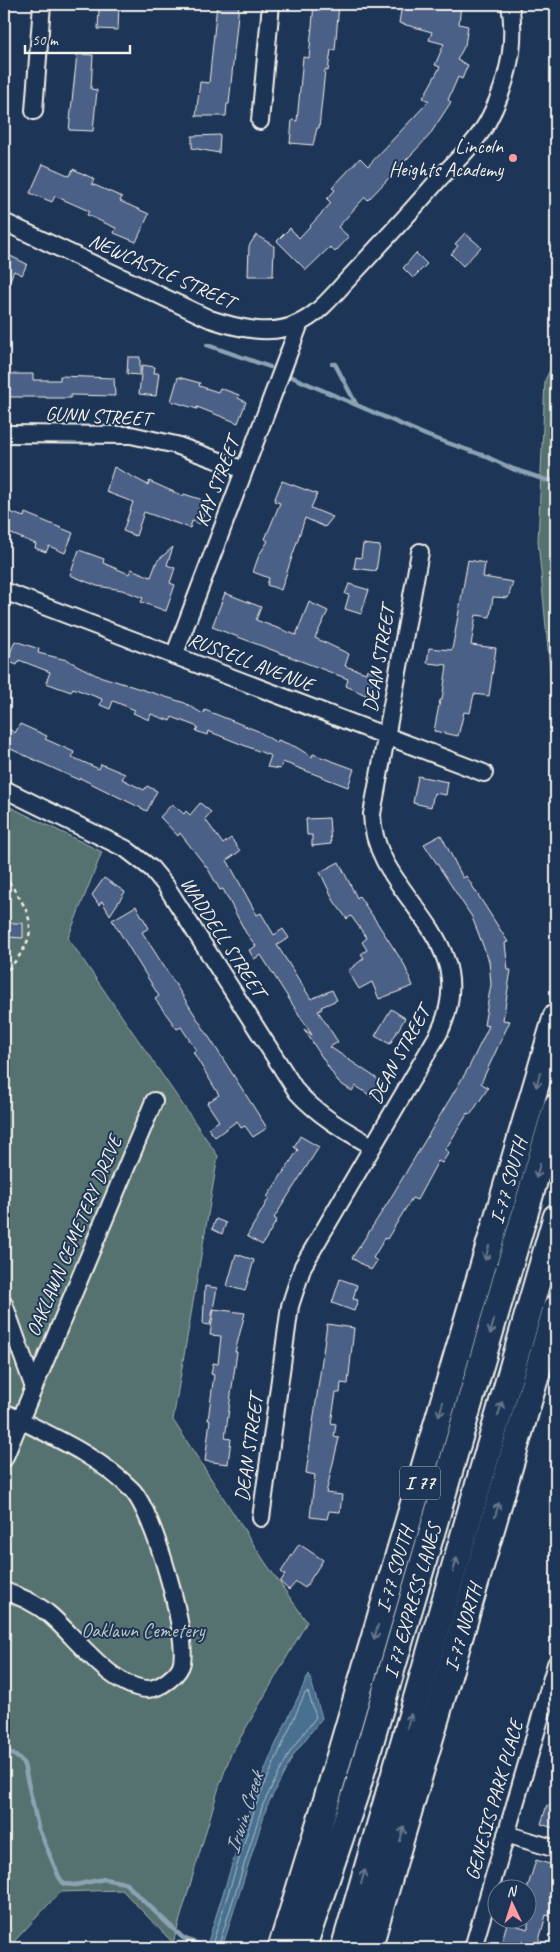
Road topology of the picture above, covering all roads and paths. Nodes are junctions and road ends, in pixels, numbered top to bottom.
1 (42, 4) edge
2 (271, 4) edge
3 (510, 4) edge
4 (34, 111) dead end
5 (260, 121) dead end
6 (4, 222) edge
7 (300, 323) junction
8 (4, 434) edge
9 (244, 470) junction
10 (420, 552) dead end
11 (4, 592) edge
12 (174, 656) junction
13 (386, 736) junction
14 (484, 773) dead end
15 (4, 790) edge
16 (4, 874) edge
17 (4, 974) edge
18 (556, 1017) edge
19 (154, 1101) dead end
20 (556, 1107) edge
21 (372, 1146) junction
22 (556, 1217) edge
23 (4, 1304) edge
24 (556, 1308) edge
25 (34, 1388) junction
26 (4, 1412) edge
27 (21, 1421) junction
28 (4, 1459) edge
29 (261, 1518) dead end
30 (4, 1591) edge
31 (556, 1664) edge
32 (356, 1792) junction
33 (506, 1834) junction
34 (556, 1848) edge
35 (281, 1948) edge
36 (303, 1948) edge
37 (313, 1948) edge
38 (343, 1948) edge
39 (369, 1948) edge
40 (473, 1948) edge

1 - 4 street
2 - 5 street
3 - 7 street, NEWCASTLE STREET
6 - 7 street, NEWCASTLE STREET
7 - 9 street, KAY STREET
8 - 9 street, GUNN STREET
9 - 12 street, KAY STREET
10 - 13 street, DEAN STREET
11 - 12 street, RUSSELL AVENUE
12 - 13 street, RUSSELL AVENUE
13 - 14 street, RUSSELL AVENUE
13 - 21 street, DEAN STREET
15 - 21 street, WADDELL STREET
16 - 17 path
18 -> 35 highway, I-77 SOUTH / I 77
19 - 25 street, OAKLAWN CEMETERY DRIVE
20 -> 32 highway, I 77 EXPRESS LANES / I 77
21 - 29 street, DEAN STREET
38 -> 22 highway, I 77 EXPRESS LANES
23 - 25 street, OAKLAWN CEMETERY DRIVE
39 -> 24 highway, I-77 NORTH
25 - 27 street, OAKLAWN CEMETERY DRIVE
26 - 27 street
27 - 28 street, OAKLAWN CEMETERY DRIVE
27 - 30 street
31 - 33 street, GENESIS PARK PLACE
32 - 36 highway, I 77 EXPRESS LANES / I 77
32 - 37 highway
33 - 34 street
33 - 40 street, GENESIS PARK PLACE

